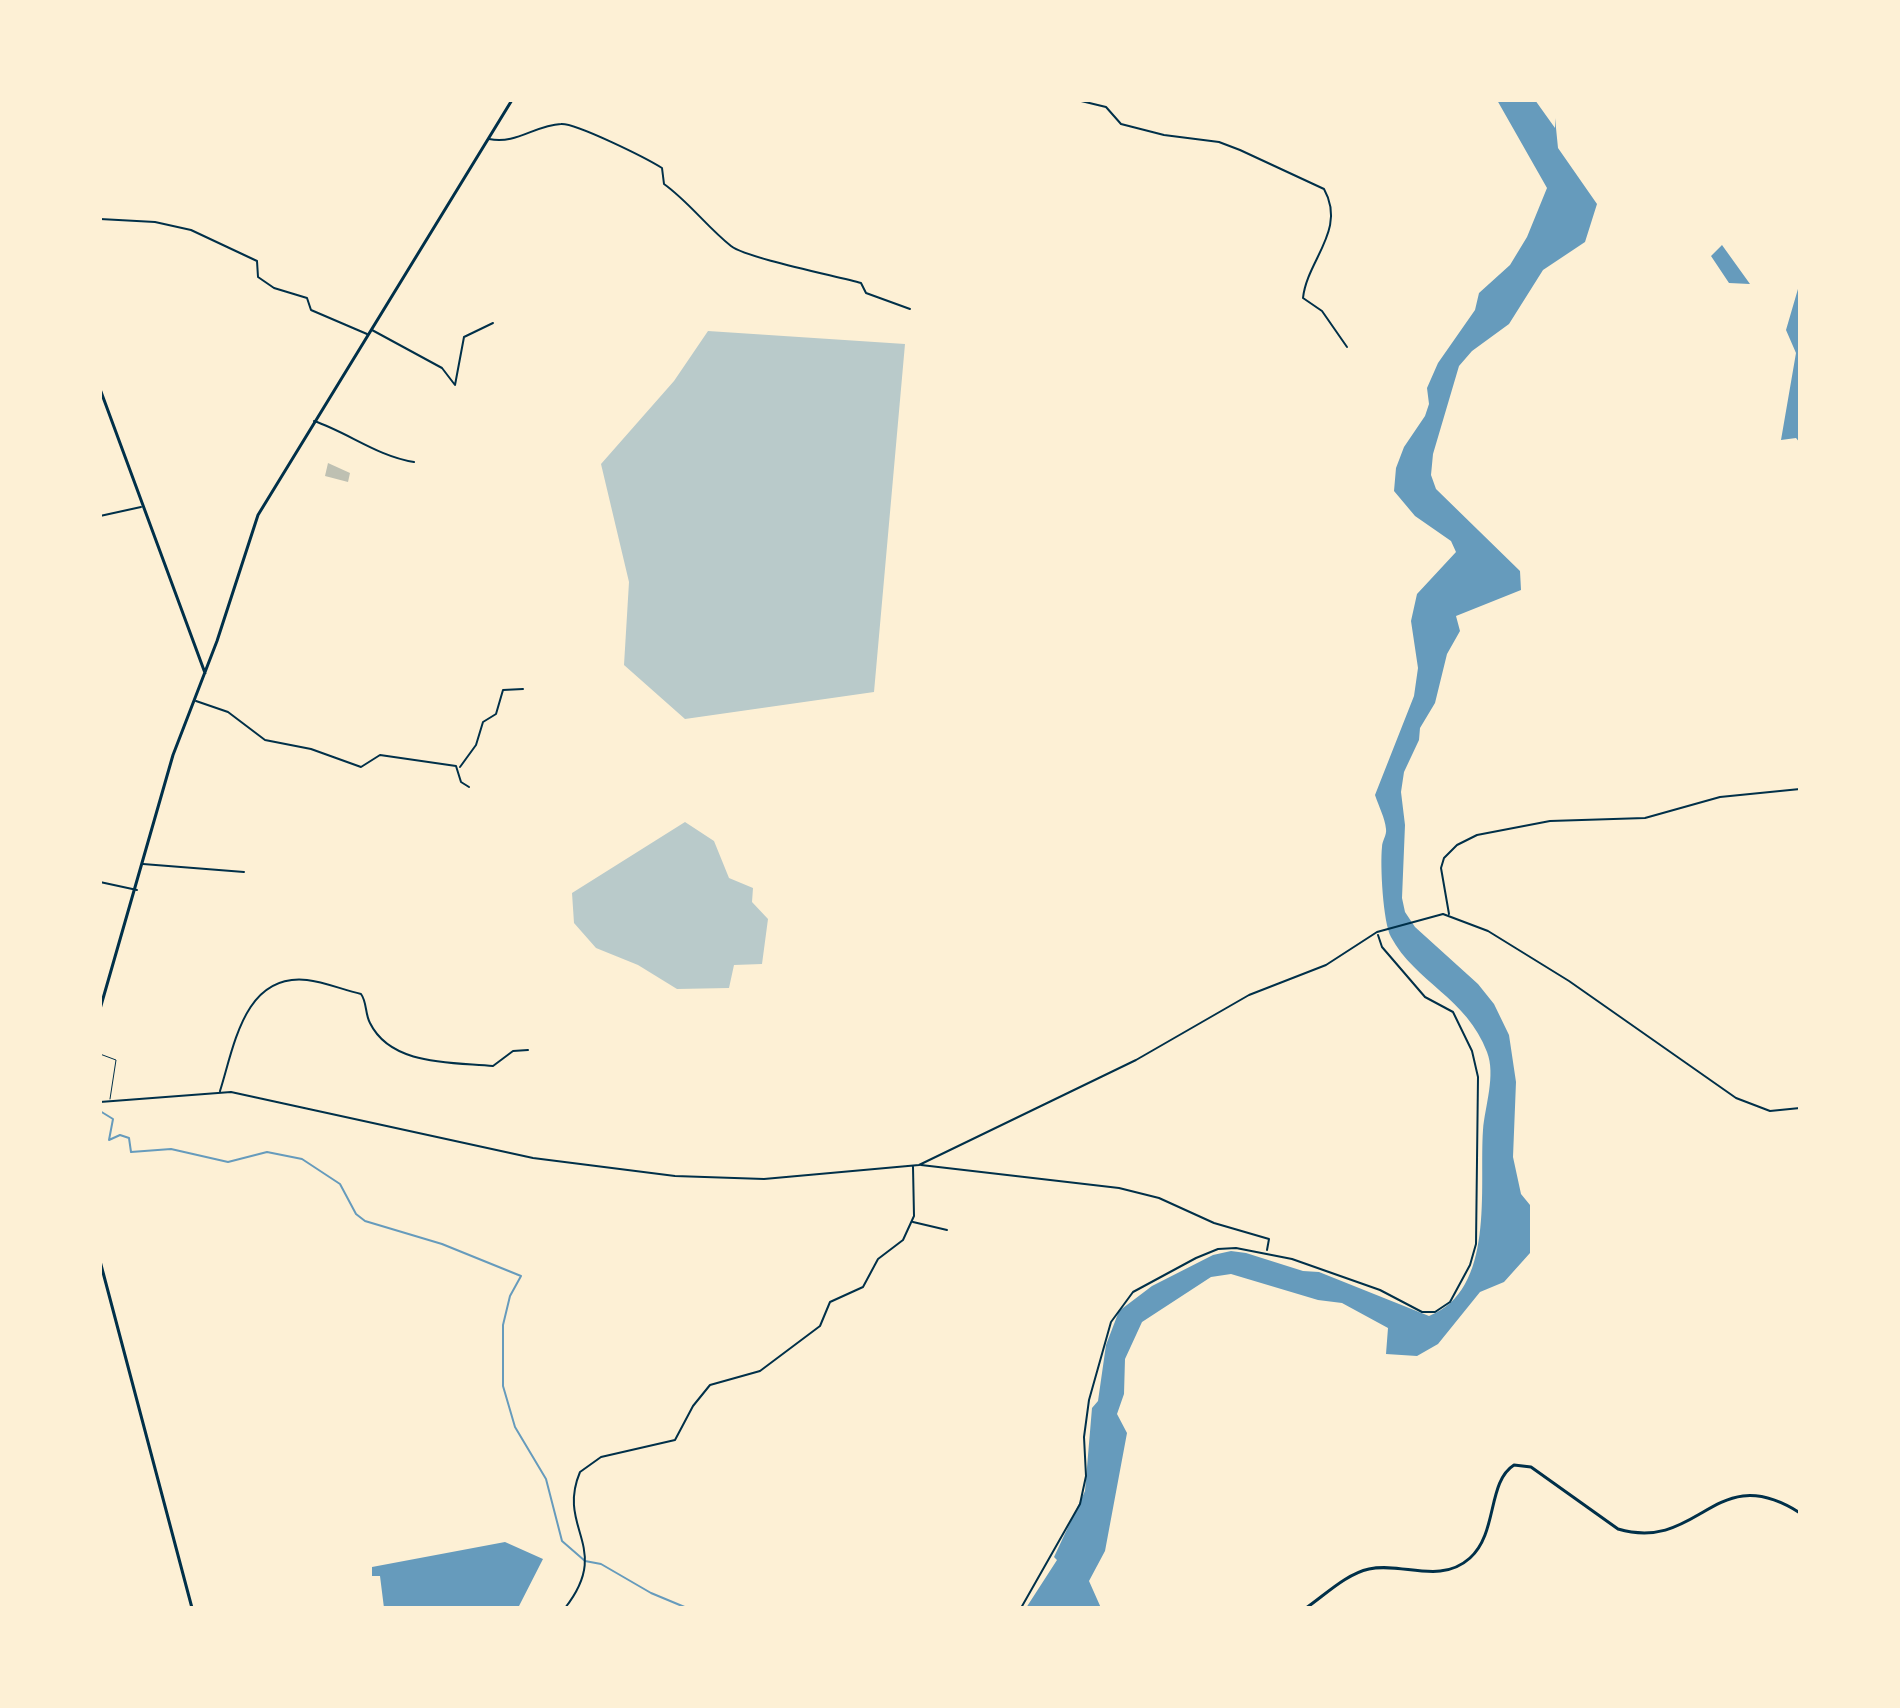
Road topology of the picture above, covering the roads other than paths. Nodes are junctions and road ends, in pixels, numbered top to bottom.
1 (512, 100) edge
2 (1077, 100) edge
3 (488, 139) junction
4 (100, 219) edge
5 (910, 309) dead end
6 (493, 323) dead end
7 (370, 329) junction
8 (367, 334) junction
9 (1347, 347) dead end
10 (100, 389) edge
11 (314, 421) junction
12 (414, 462) dead end
13 (143, 507) junction
14 (100, 516) edge
15 (205, 673) junction
16 (523, 689) dead end
17 (195, 700) junction
18 (459, 768) junction
19 (469, 787) dead end
20 (1800, 789) edge
21 (143, 864) junction
22 (244, 872) dead end
23 (100, 882) edge
24 (137, 890) junction
25 (1449, 915) junction
26 (1377, 932) junction
27 (100, 1009) edge
28 (528, 1050) dead end
29 (100, 1054) edge
30 (220, 1091) junction
31 (110, 1099) junction
32 (100, 1102) edge
33 (1800, 1108) edge
34 (919, 1165) junction
35 (913, 1166) junction
36 (911, 1222) junction
37 (947, 1230) dead end
38 (1267, 1252) junction
39 (100, 1261) edge
40 (1800, 1513) edge
41 (192, 1608) edge
42 (565, 1608) edge
43 (1021, 1608) edge
44 (1306, 1608) edge

1 - 3 main road
2 - 9 street
3 - 5 street
3 - 7 main road
4 - 8 street
6 - 7 street
7 - 8 main road
8 - 11 main road
10 - 13 main road
11 - 12 street
11 - 15 main road
13 - 14 street
13 - 15 main road
15 - 17 main road
16 - 18 street
17 - 18 street
17 - 21 main road
18 - 19 street
20 - 25 street
21 - 22 street
21 - 24 main road
23 - 24 street
24 - 27 main road
25 - 26 street
25 - 33 street
26 - 34 street
26 - 38 street
28 - 30 street
29 - 31 lane
30 - 31 street
30 - 35 street
31 - 32 street
34 - 35 street
34 - 38 street
35 - 36 street
36 - 37 street
36 - 42 street
38 - 43 street
39 - 41 main road
40 - 44 main road

